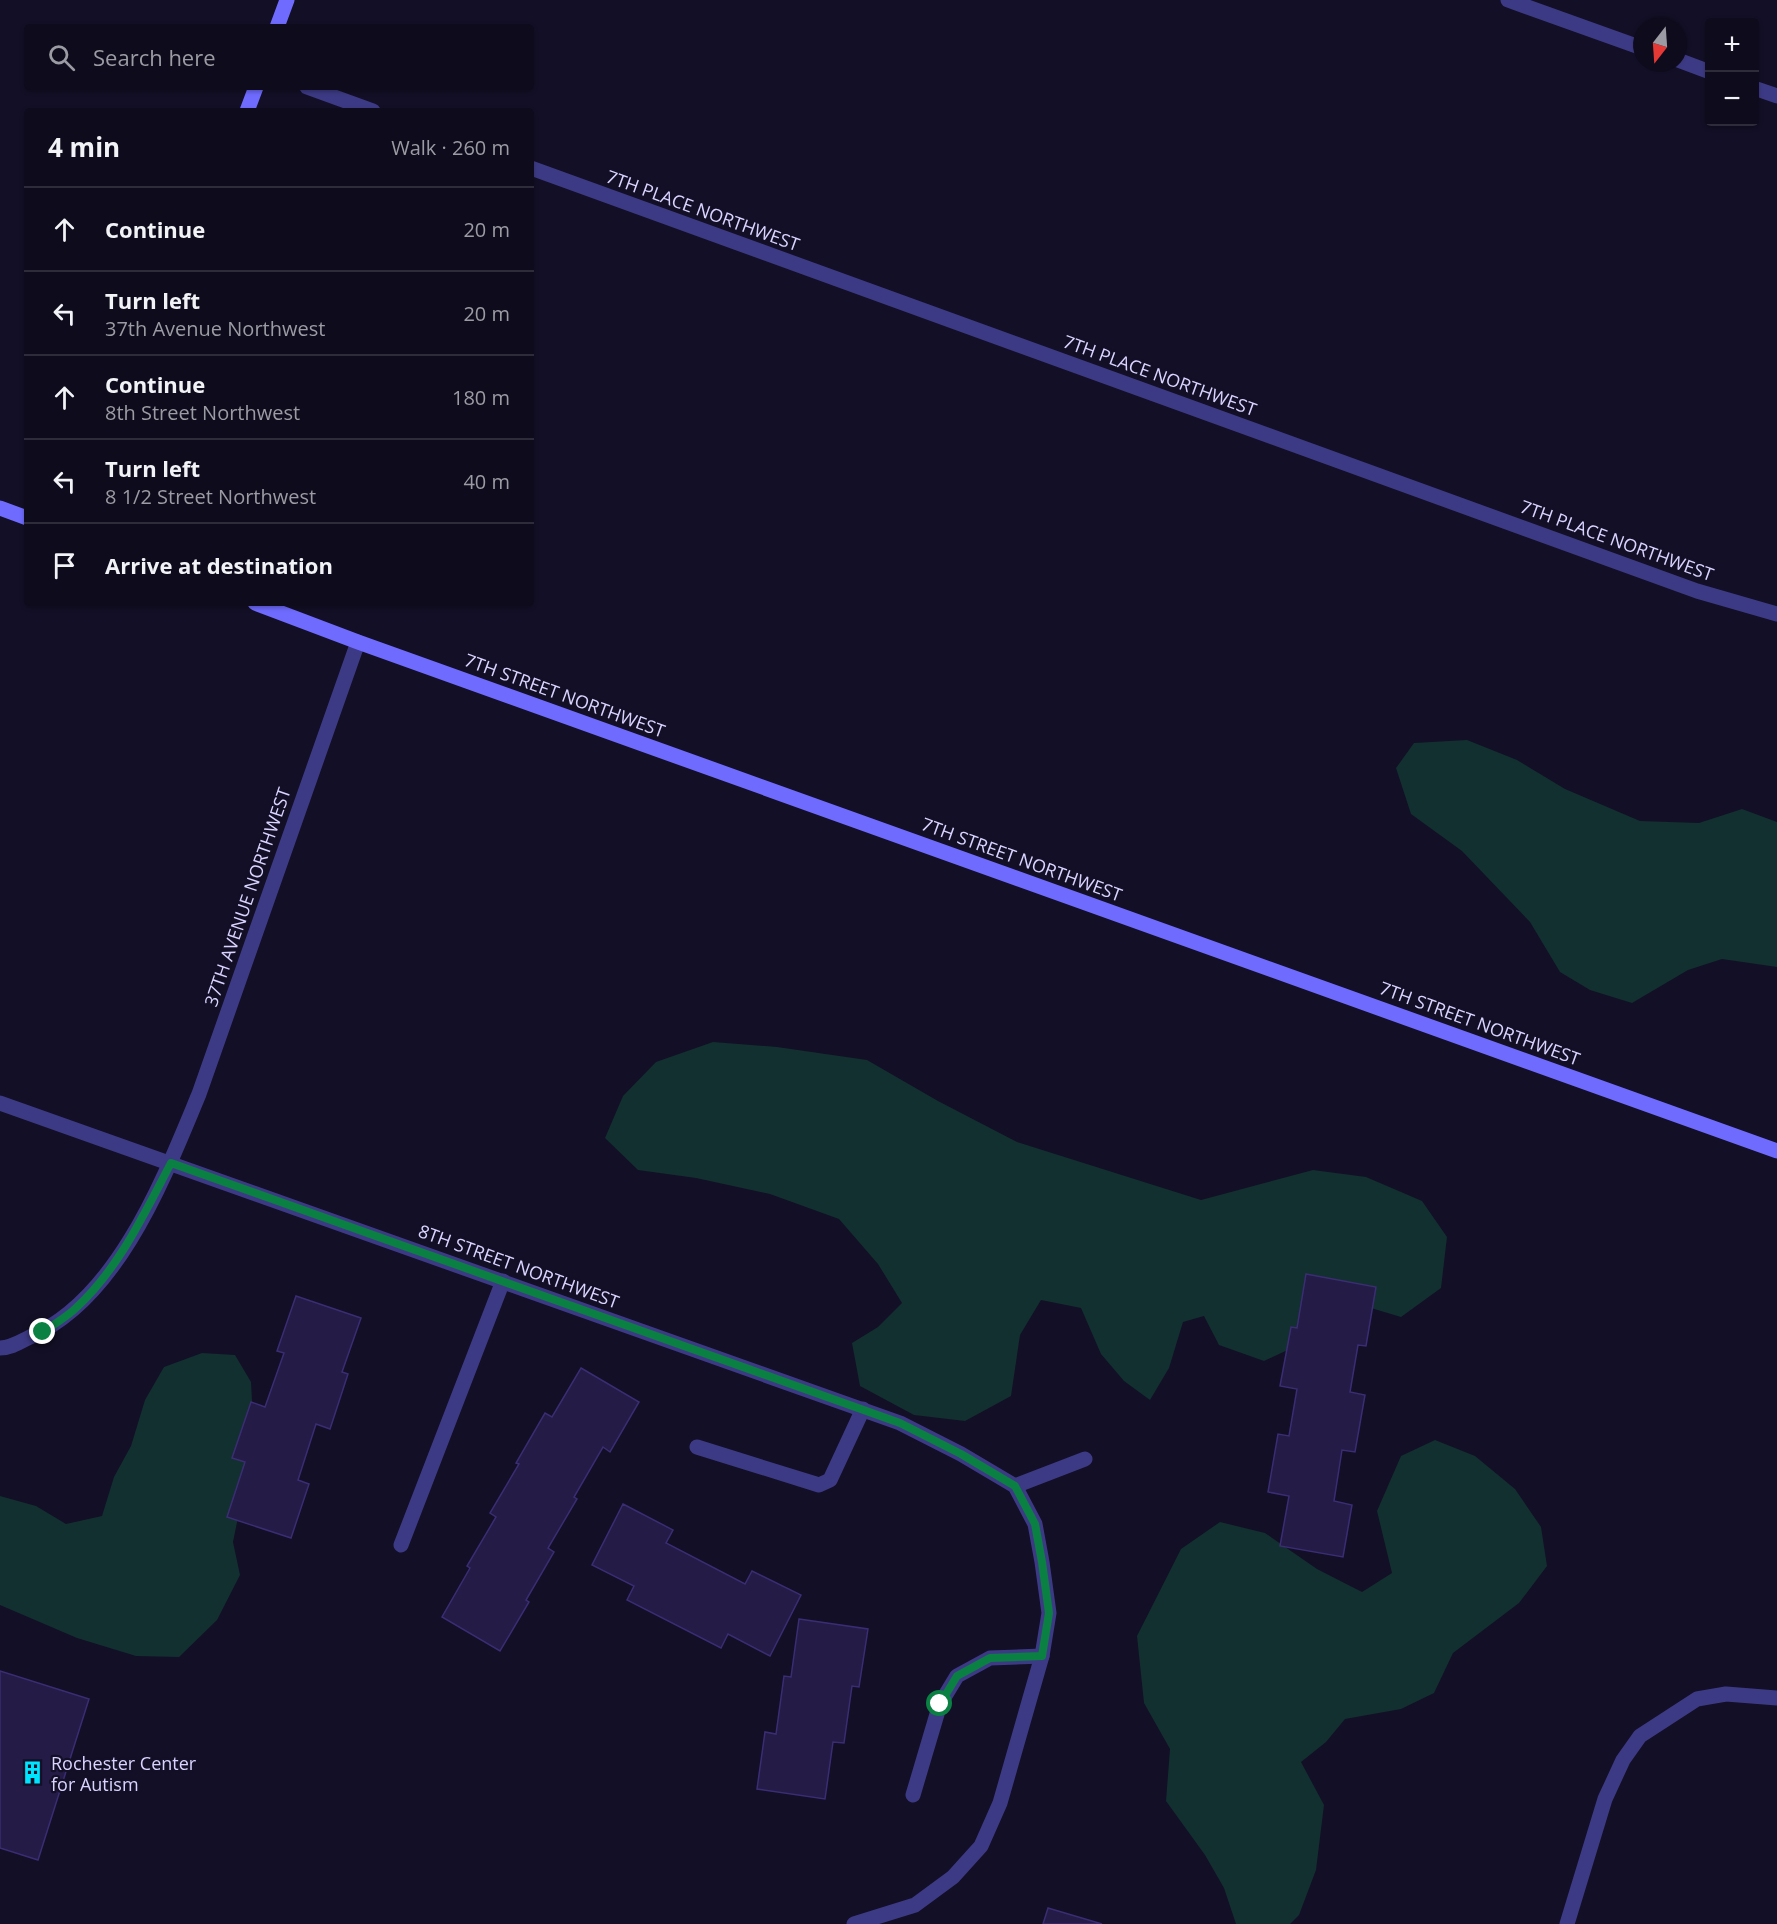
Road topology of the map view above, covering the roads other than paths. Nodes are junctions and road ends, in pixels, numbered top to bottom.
1 (287, 0) edge
2 (1508, 0) edge
3 (278, 24) edge
4 (1633, 45) edge
5 (1687, 63) edge
6 (1705, 70) edge
7 (1759, 89) edge
8 (255, 90) edge
9 (315, 90) edge
10 (1777, 96) edge
11 (248, 108) edge
12 (365, 108) edge
13 (534, 169) edge
14 (0, 508) edge
15 (24, 517) edge
16 (263, 606) edge
17 (1777, 615) edge
18 (358, 642) junction
19 (0, 1103) edge
20 (1777, 1151) edge
21 (171, 1163) junction
22 (503, 1281) junction
23 (0, 1348) edge
24 (863, 1409) junction
25 (697, 1447) dead end
26 (1085, 1459) dead end
27 (1015, 1486) junction
28 (401, 1545) dead end
29 (1042, 1656) junction
30 (1777, 1698) edge
31 (913, 1795) dead end
32 (898, 1918) edge
33 (854, 1924) edge
34 (1567, 1924) edge

1 - 3 street
2 - 4 street
5 - 6 street
7 - 10 street
8 - 11 street
9 - 12 street
13 - 17 street, 7TH PLACE NORTHWEST
14 - 15 street
16 - 18 street, 7TH STREET NORTHWEST
18 - 20 street, 7TH STREET NORTHWEST
18 - 21 street, 37TH AVENUE NORTHWEST
19 - 21 street, 8TH STREET NORTHWEST
21 - 22 street, 8TH STREET NORTHWEST
21 - 23 street, 37TH AVENUE NORTHWEST
22 - 24 street, 8TH STREET NORTHWEST
22 - 28 street
24 - 25 street
24 - 27 street, 8TH STREET NORTHWEST
26 - 27 street
27 - 29 street
29 - 31 street
29 - 32 street
30 - 34 street
32 - 33 street

